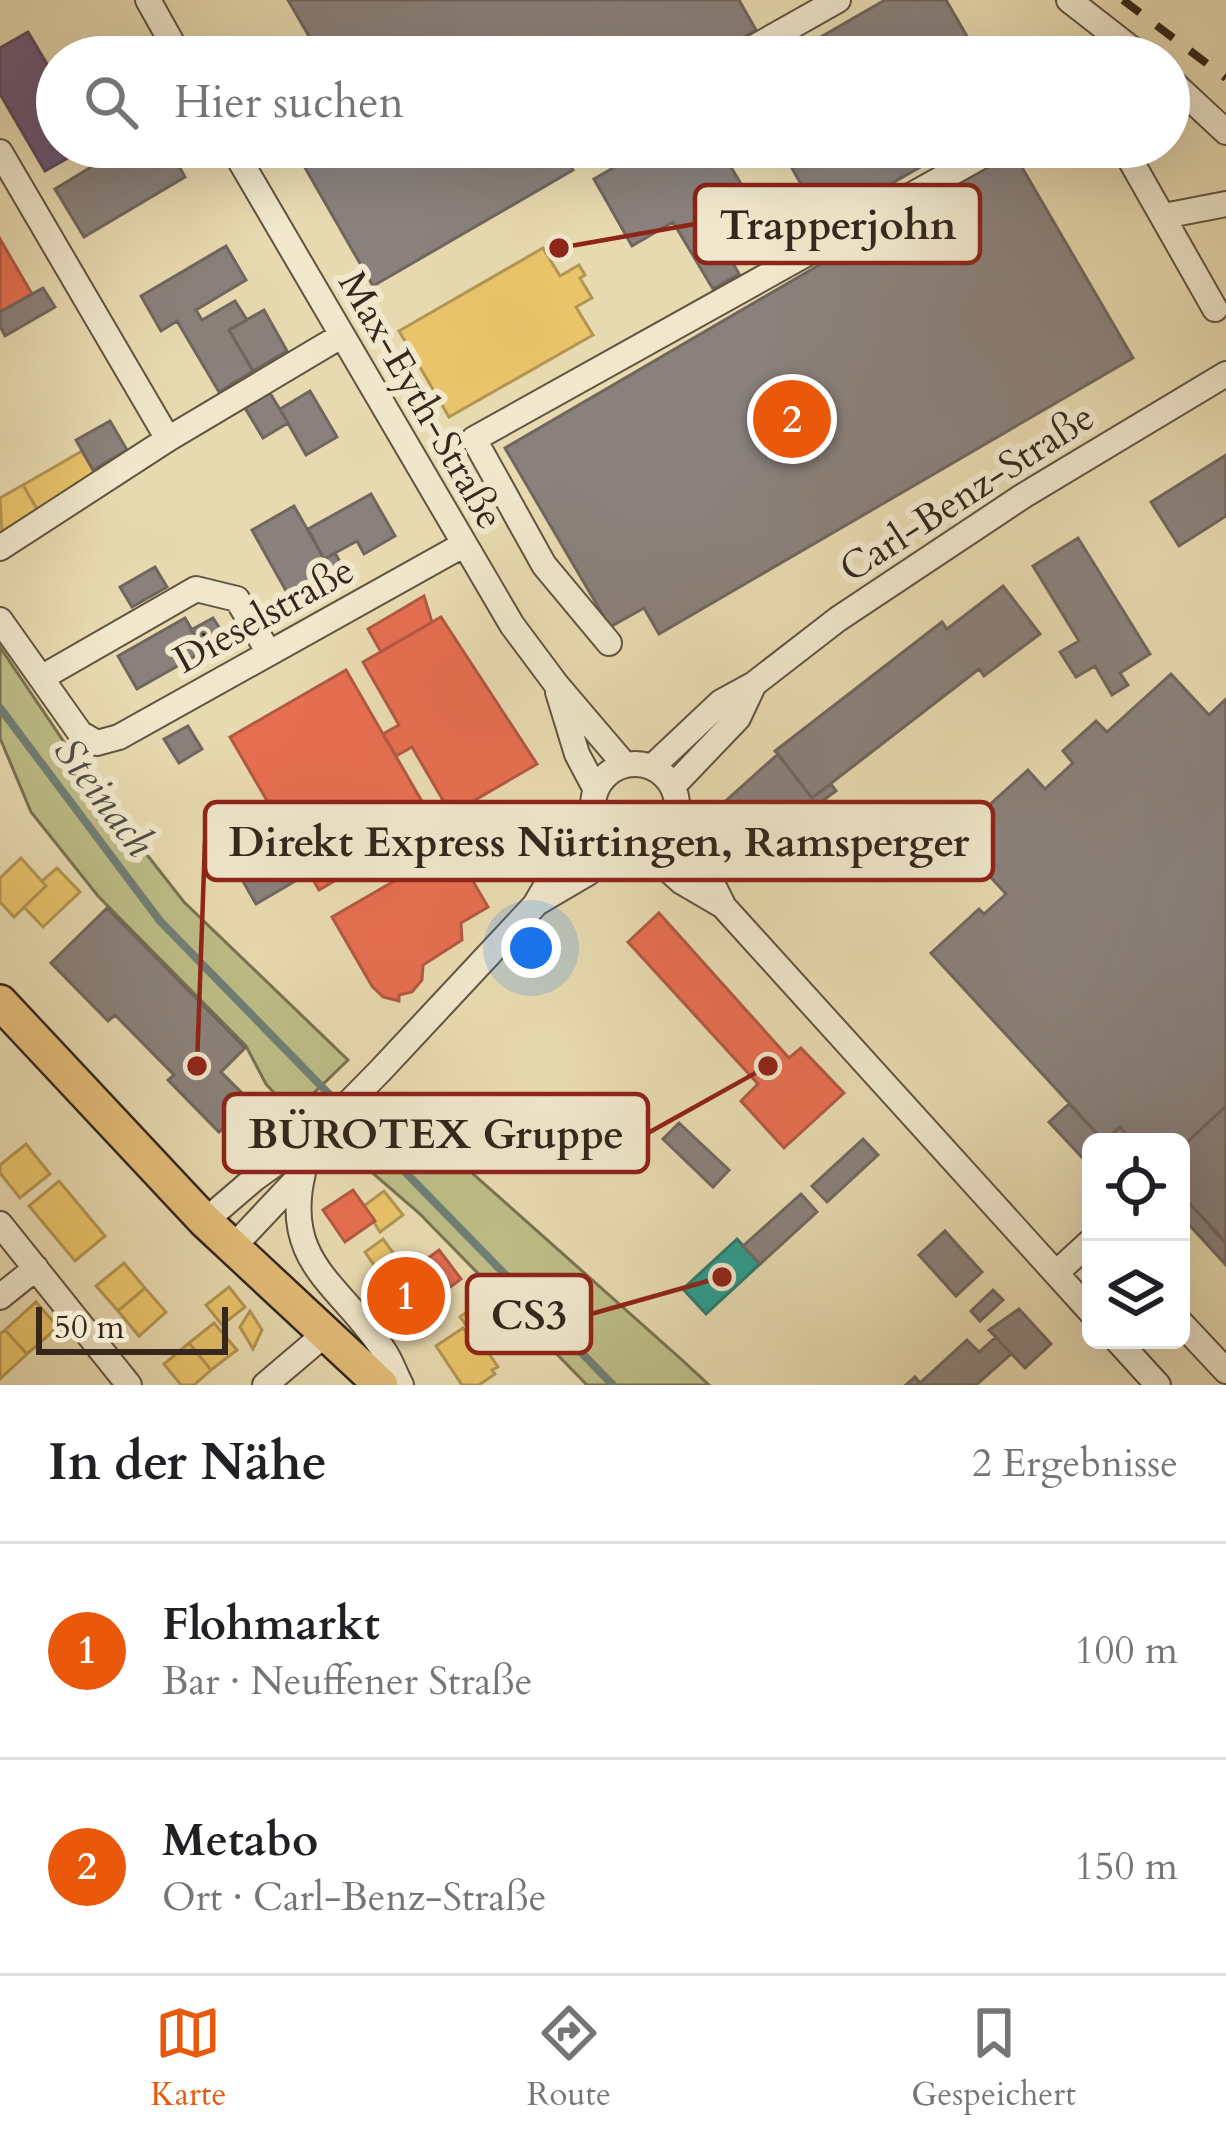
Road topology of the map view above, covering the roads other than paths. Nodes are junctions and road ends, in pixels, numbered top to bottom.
1 (148, 0) edge
2 (838, 0) edge
3 (1069, 0) edge
4 (168, 36) edge
5 (774, 36) edge
6 (1115, 36) edge
7 (1190, 99) edge
8 (1226, 132) edge
9 (0, 152) edge
10 (244, 168) edge
11 (960, 168) edge
12 (1136, 168) edge
13 (1226, 205) edge
14 (1164, 217) junction
15 (1215, 309) dead end
16 (341, 336) junction
17 (1226, 374) edge
18 (168, 439) junction
19 (464, 545) junction
20 (0, 548) edge
21 (0, 620) edge
22 (609, 644) dead end
23 (269, 653) junction
24 (40, 678) junction
25 (556, 684) junction
26 (754, 684) junction
27 (625, 764) junction
28 (652, 766) junction
29 (673, 786) junction
30 (596, 790) junction
31 (595, 820) junction
32 (673, 825) junction
33 (616, 843) junction
34 (643, 847) junction
35 (535, 905) junction
36 (724, 907) junction
37 (0, 1002) edge
38 (322, 1130) junction
39 (303, 1173) junction
40 (205, 1221) junction
41 (0, 1224) edge
42 (233, 1247) junction
43 (1082, 1249) edge
44 (36, 1268) junction
45 (1056, 1273) junction
46 (0, 1297) edge
47 (1082, 1302) edge
48 (1190, 1333) edge
49 (325, 1334) junction
50 (1125, 1349) edge
51 (1226, 1371) edge
52 (129, 1385) edge
53 (266, 1385) edge
54 (381, 1385) edge
55 (401, 1385) edge
56 (1158, 1385) edge

1 - 4 street
2 - 5 street
3 - 6 street
7 - 8 street
9 - 18 street
10 - 16 street, Max-Eyth-Straße
11 - 22 street
12 - 14 street
13 - 14 street
14 - 15 street
16 - 18 street
16 - 19 street, Max-Eyth-Straße
17 - 26 street, Carl-Benz-Straße
18 - 20 street
19 - 23 street, Dieselstraße
19 - 25 street, Max-Eyth-Straße
21 - 24 street
23 - 24 street, Dieselstraße
23 - 24 street
25 - 27 street, Max-Eyth-Straße
25 - 30 street, Max-Eyth-Straße
26 - 28 street, Carl-Benz-Straße
26 - 29 street, Carl-Benz-Straße
27 - 28 street
27 - 30 street
28 - 29 street
29 - 32 street
30 - 31 street
31 - 33 street
31 - 35 street
32 - 34 street
32 - 36 street
33 - 34 street
33 - 35 street
34 - 36 street
35 - 38 street
36 - 45 street
37 - 40 main road
38 - 39 street
38 - 40 street
39 - 42 street
39 - 55 street
40 - 42 main road
41 - 44 street
42 - 49 main road
43 - 45 street
44 - 46 street
44 - 52 street
45 - 47 street
48 - 51 street
49 - 53 street
49 - 54 main road
50 - 56 street

